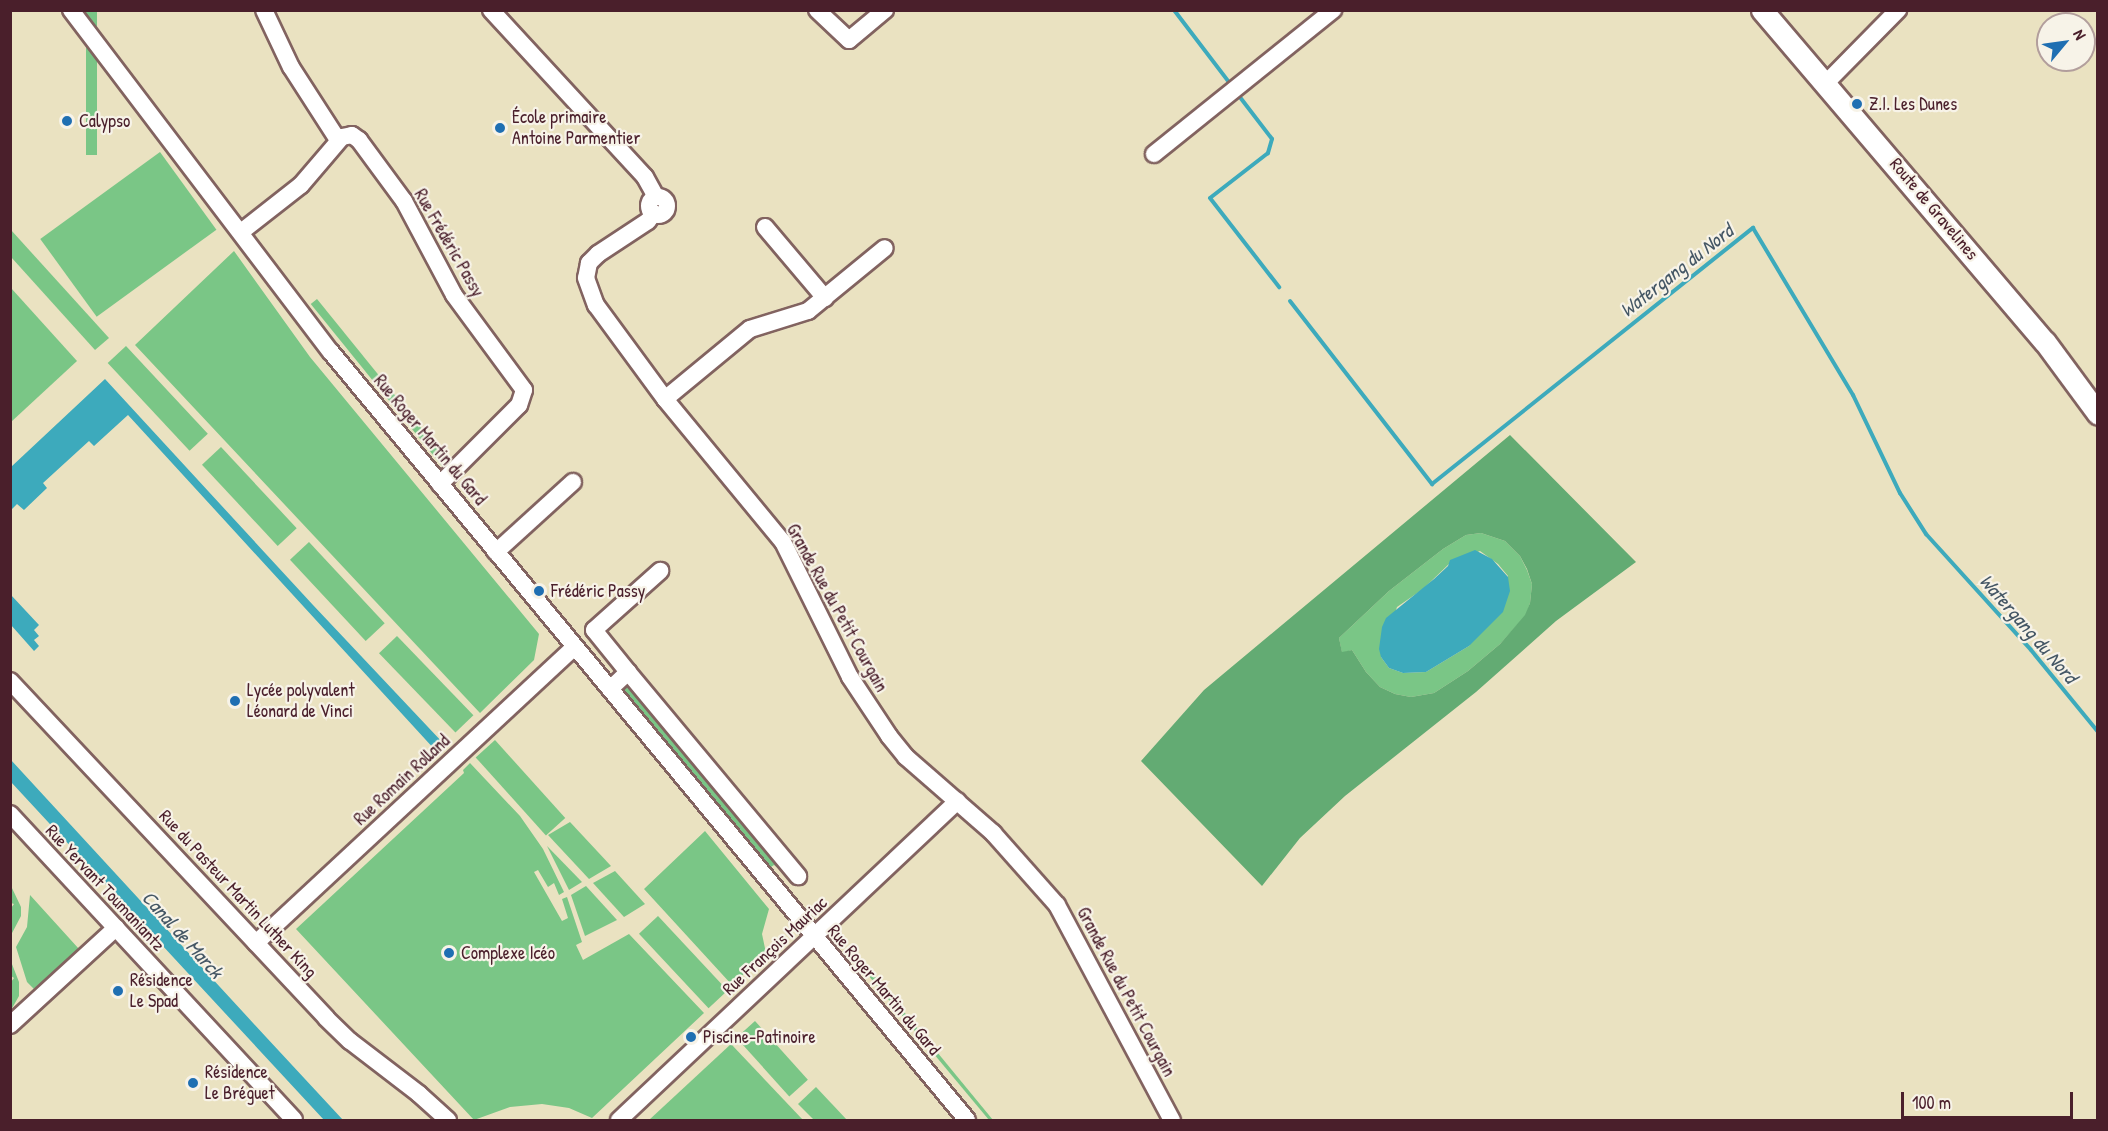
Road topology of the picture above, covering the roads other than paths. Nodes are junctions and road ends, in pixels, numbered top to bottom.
1 (71, 10) edge
2 (264, 10) edge
3 (491, 10) edge
4 (817, 10) edge
5 (885, 10) edge
6 (1334, 10) edge
7 (1762, 10) edge
8 (1898, 10) edge
9 (1826, 83) junction
10 (338, 140) junction
11 (1154, 154) dead end
12 (765, 227) dead end
13 (241, 232) junction
14 (885, 248) dead end
15 (825, 298) junction
16 (665, 399) junction
17 (2097, 414) edge
18 (573, 482) dead end
19 (440, 484) junction
20 (496, 552) junction
21 (660, 571) dead end
22 (574, 647) junction
23 (628, 672) junction
24 (10, 681) edge
25 (610, 689) junction
26 (957, 801) junction
27 (10, 813) edge
28 (772, 885) junction
29 (116, 928) junction
30 (814, 936) junction
31 (256, 943) junction
32 (10, 1025) edge
33 (294, 1120) edge
34 (448, 1120) edge
35 (619, 1120) edge
36 (967, 1120) edge
37 (1172, 1120) edge

1 - 13 street, Rue Roger Martin du Gard
2 - 10 street
3 - 16 street, Grande Rue du Petit Courgain
4 - 5 street
6 - 11 street
7 - 9 main road, Route de Gravelines
8 - 9 street
9 - 17 main road, Route de Gravelines
10 - 13 street
10 - 19 street, Rue Frédéric Passy
12 - 15 street
13 - 19 street, Rue Roger Martin du Gard
14 - 15 street
15 - 16 street
16 - 26 street, Grande Rue du Petit Courgain
18 - 20 street
19 - 20 street, Rue Roger Martin du Gard
20 - 22 street, Rue Roger Martin du Gard
21 - 23 street
22 - 25 street, Rue Roger Martin du Gard
22 - 31 street, Rue Romain Rolland
23 - 25 street
23 - 28 street
24 - 31 street, Rue du Pasteur Martin Luther King
25 - 28 street, Rue Roger Martin du Gard
26 - 30 street, Rue François Mauriac
26 - 37 street, Grande Rue du Petit Courgain
27 - 29 street, Rue Yervant Toumaniantz
28 - 30 street, Rue Roger Martin du Gard
29 - 32 street
29 - 33 street, Rue Yervant Toumaniantz
30 - 35 street, Rue François Mauriac
30 - 36 street, Rue Roger Martin du Gard
31 - 34 street, Rue du Pasteur Martin Luther King

